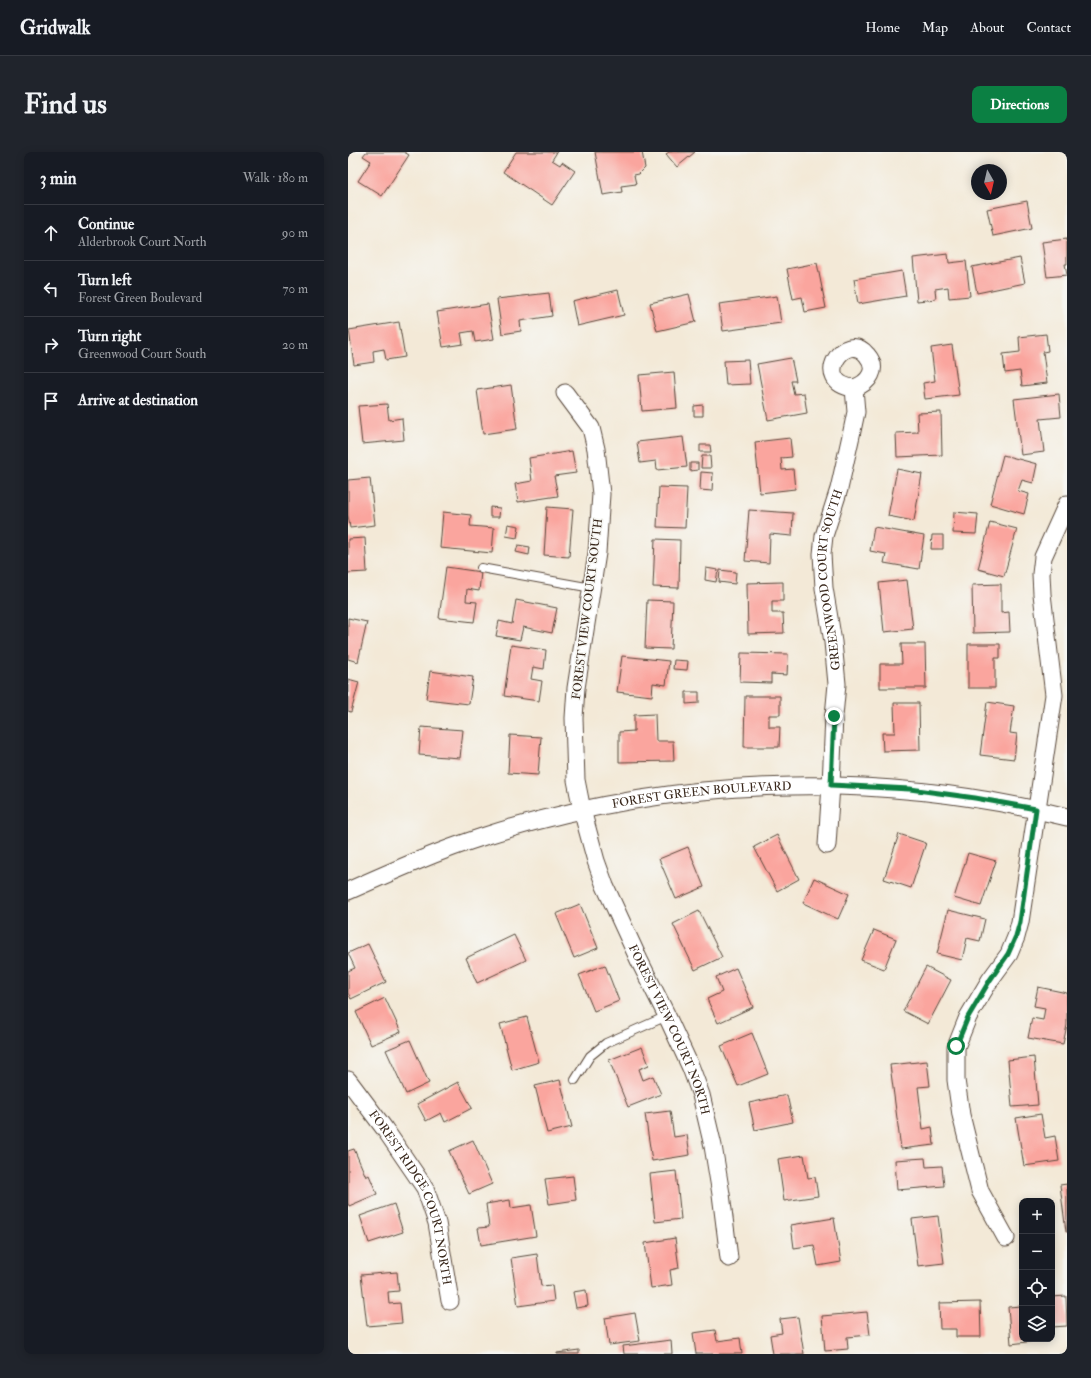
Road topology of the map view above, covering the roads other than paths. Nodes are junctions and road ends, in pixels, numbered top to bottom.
1 (854, 388) dead end
2 (566, 393) dead end
3 (1067, 504) edge
4 (481, 568) dead end
5 (592, 588) junction
6 (831, 785) junction
7 (1036, 809) junction
8 (582, 810) junction
9 (1067, 817) edge
10 (827, 845) dead end
11 (348, 891) edge
12 (667, 1016) junction
13 (348, 1080) edge
14 (575, 1080) dead end
15 (1006, 1238) dead end
16 (729, 1258) dead end
17 (450, 1301) dead end

1 - 6 street, GREENWOOD COURT SOUTH
2 - 5 street, FOREST VIEW COURT SOUTH
3 - 7 street
4 - 5 lane
5 - 8 street, FOREST VIEW COURT SOUTH
6 - 7 street, FOREST GREEN BOULEVARD
6 - 8 street, FOREST GREEN BOULEVARD
6 - 10 street, GREENWOOD COURT SOUTH
7 - 9 street, FOREST GREEN BOULEVARD
7 - 15 street
8 - 11 street, FOREST GREEN BOULEVARD
8 - 12 street, FOREST VIEW COURT NORTH
12 - 14 lane
12 - 16 street, FOREST VIEW COURT NORTH
13 - 17 street, FOREST RIDGE COURT NORTH

